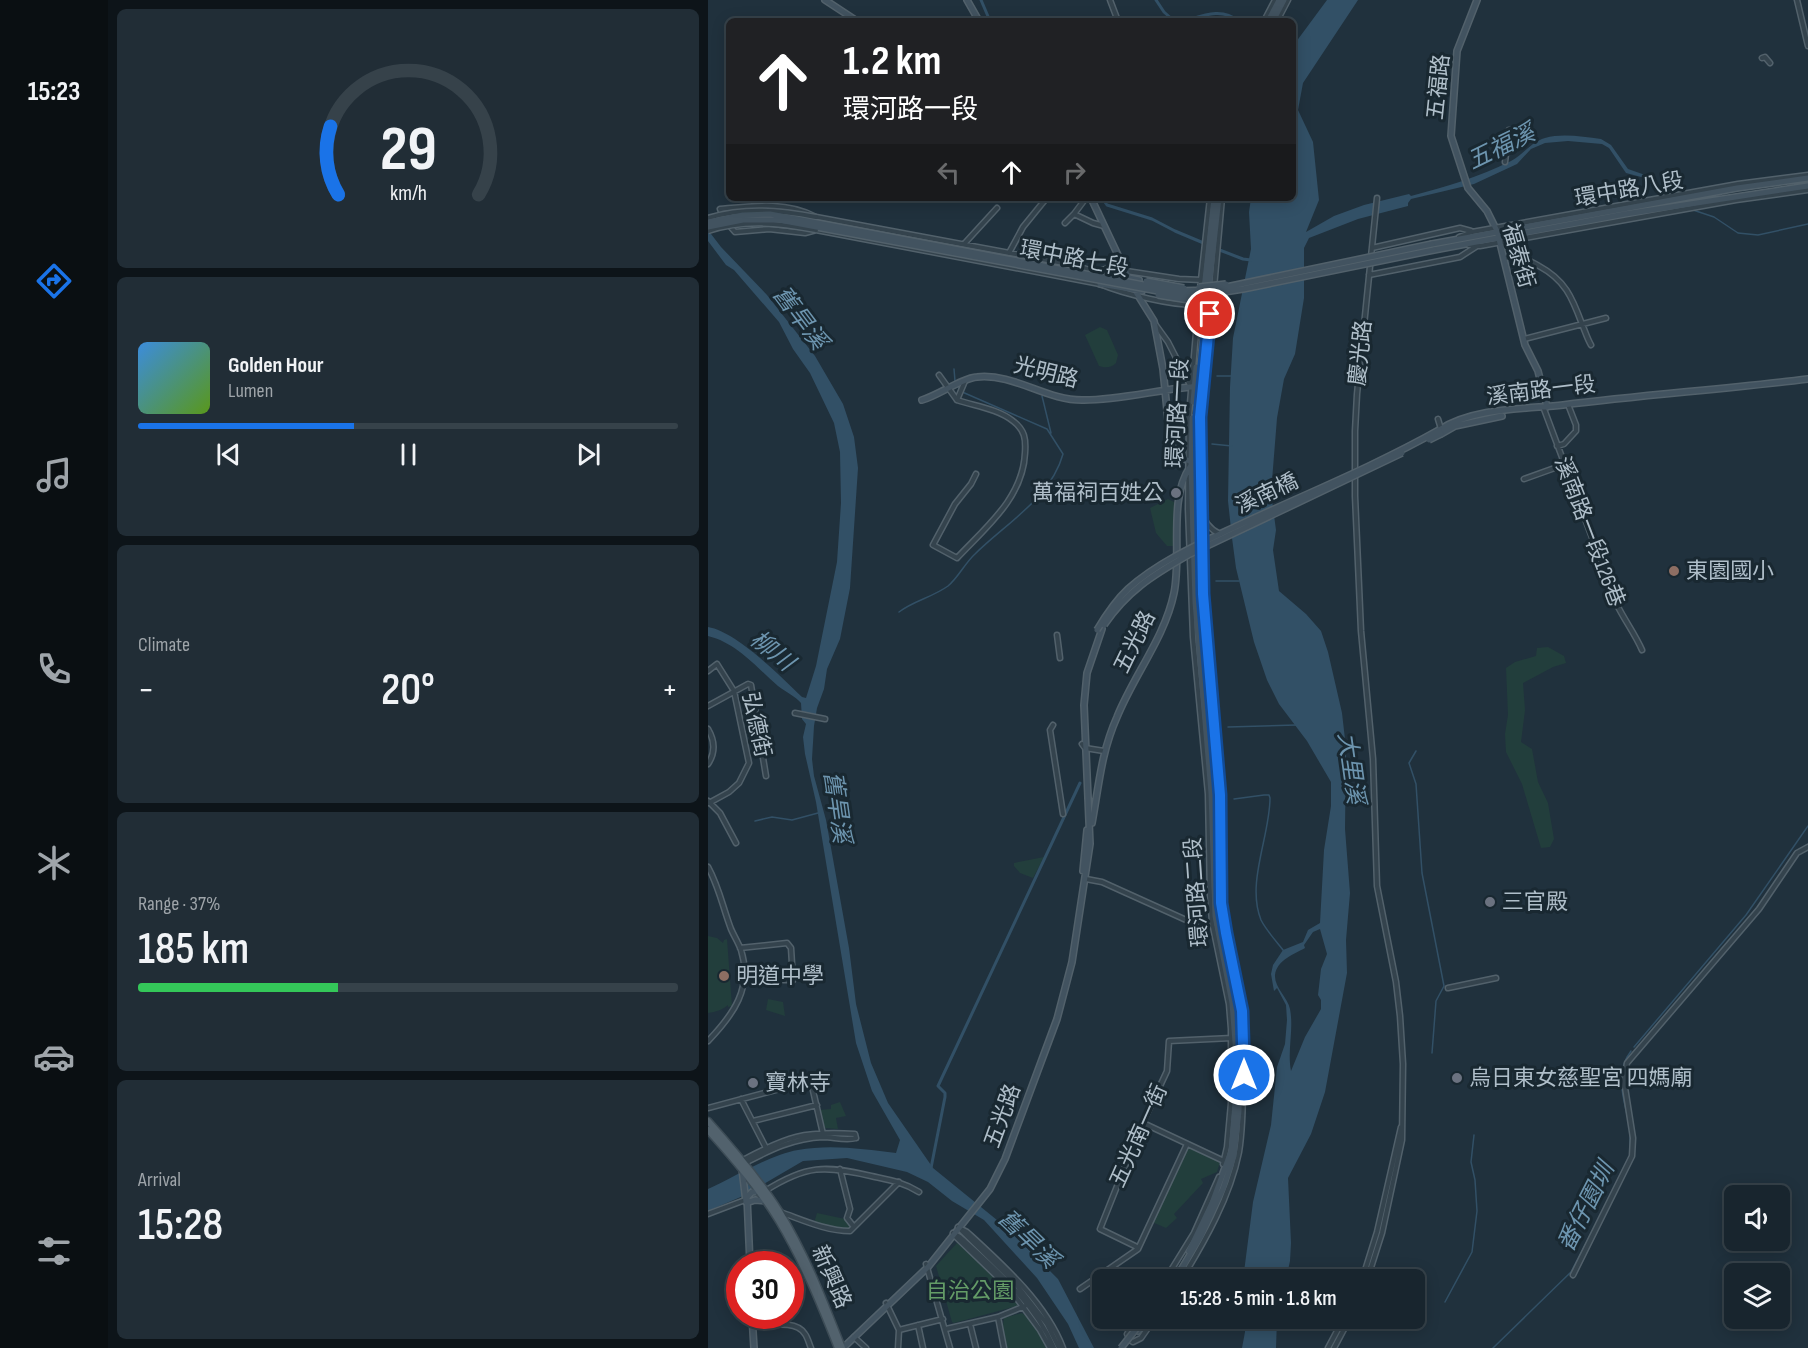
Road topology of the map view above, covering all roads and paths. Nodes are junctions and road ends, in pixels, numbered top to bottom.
1 (825, 0) edge
2 (967, 0) edge
3 (1110, 0) edge
4 (1281, 0) edge
5 (1477, 0) edge
6 (1797, 0) edge
7 (852, 18) edge
8 (977, 18) edge
9 (1115, 18) edge
10 (1272, 18) edge
11 (1808, 46) edge
12 (1762, 58) dead end
13 (1770, 63) dead end
14 (1509, 130) dead end
15 (1505, 162) dead end
16 (1808, 177) edge
17 (1735, 186) junction
18 (1468, 188) joint
19 (1808, 188) edge
20 (1737, 197) junction
21 (1377, 198) dead end
22 (1044, 201) edge
23 (1084, 201) edge
24 (1092, 201) edge
25 (1212, 201) edge
26 (1220, 201) edge
27 (1682, 207) junction
28 (997, 208) dead end
29 (1074, 214) junction
30 (816, 217) junction
31 (708, 220) edge
32 (1065, 223) dead end
33 (1104, 226) junction
34 (708, 229) edge
35 (816, 230) junction
36 (1472, 232) junction
37 (1498, 234) junction
38 (1456, 242) junction
39 (964, 244) junction
40 (1477, 246) junction
41 (1433, 247) joint
42 (1372, 248) junction
43 (1009, 253) junction
44 (1504, 258) junction
45 (1066, 264) junction
46 (1536, 264) junction
47 (1072, 265) junction
48 (1125, 270) junction
49 (1097, 272) junction
50 (1539, 273) dead end
51 (1369, 275) junction
52 (1290, 277) junction
53 (1064, 278) junction
54 (1128, 278) junction
55 (1071, 279) junction
56 (1207, 280) junction
57 (1100, 284) junction
58 (1134, 289) junction
59 (1140, 293) junction
60 (1205, 304) junction
61 (1606, 318) dead end
62 (1154, 321) junction
63 (1582, 324) junction
64 (1524, 339) junction
65 (1591, 345) dead end
66 (939, 375) dead end
67 (1808, 379) edge
68 (963, 384) junction
69 (1196, 386) junction
70 (951, 388) junction
71 (1166, 389) junction
72 (957, 399) junction
73 (922, 400) dead end
74 (1568, 406) junction
75 (1545, 408) junction
76 (1438, 419) dead end
77 (1440, 431) junction
78 (1557, 446) junction
79 (1192, 464) junction
80 (1563, 465) junction
81 (976, 474) dead end
82 (1524, 479) dead end
83 (1220, 534) junction
84 (1196, 558) junction
85 (1100, 629) junction
86 (1057, 635) dead end
87 (1642, 650) dead end
88 (1060, 658) dead end
89 (708, 670) edge
90 (734, 691) junction
91 (708, 706) edge
92 (795, 713) dead end
93 (825, 719) dead end
94 (1053, 724) dead end
95 (708, 729) edge
96 (1084, 746) junction
97 (1104, 751) junction
98 (708, 764) edge
99 (766, 776) dead end
100 (710, 804) edge
101 (708, 811) edge
102 (1063, 814) dead end
103 (1089, 834) junction
104 (736, 843) dead end
105 (1808, 847) edge
106 (1216, 866) junction
107 (708, 867) edge
108 (1086, 879) junction
109 (1191, 941) dead end
110 (740, 948) junction
111 (1496, 978) dead end
112 (744, 980) junction
113 (1448, 988) dead end
114 (1232, 1038) junction
115 (708, 1041) edge
116 (828, 1077) dead end
117 (811, 1082) junction
118 (741, 1099) junction
119 (817, 1105) junction
120 (708, 1108) edge
121 (1402, 1120) junction
122 (708, 1121) edge
123 (753, 1121) junction
124 (1143, 1123) junction
125 (708, 1130) edge
126 (823, 1135) junction
127 (1187, 1144) junction
128 (767, 1149) junction
129 (1230, 1163) junction
130 (744, 1167) junction
131 (840, 1169) junction
132 (900, 1182) junction
133 (761, 1190) junction
134 (919, 1192) dead end
135 (984, 1194) junction
136 (766, 1201) junction
137 (747, 1202) junction
138 (778, 1211) junction
139 (708, 1214) edge
140 (854, 1227) junction
141 (959, 1228) junction
142 (954, 1234) junction
143 (1138, 1249) junction
144 (749, 1251) edge
145 (927, 1265) junction
146 (1172, 1269) edge
147 (1180, 1269) edge
148 (1187, 1269) edge
149 (1365, 1269) edge
150 (1371, 1269) edge
151 (1573, 1275) dead end
152 (1080, 1289) dead end
153 (887, 1304) junction
154 (1028, 1304) junction
155 (998, 1317) junction
156 (943, 1319) junction
157 (970, 1324) junction
158 (918, 1325) junction
159 (753, 1329) edge
160 (801, 1329) edge
161 (946, 1329) junction
162 (1131, 1329) edge
163 (1138, 1329) edge
164 (1147, 1329) edge
165 (1338, 1329) edge
166 (1344, 1329) edge
167 (899, 1330) junction
168 (854, 1336) junction
169 (950, 1347) edge
170 (754, 1348) edge
171 (811, 1348) edge
172 (841, 1348) edge
173 (866, 1348) edge
174 (898, 1348) edge
175 (923, 1348) edge
176 (942, 1348) edge
177 (976, 1348) edge
178 (1004, 1348) edge
179 (1052, 1348) edge
180 (1061, 1348) edge
181 (1123, 1348) edge
182 (1328, 1348) edge
183 (1334, 1348) edge

1 - 7 street
2 - 8 street
3 - 9 street
4 - 10 street
5 - 18 street, 五福路
6 - 11 street
12 - 13 street
14 - 15 street
16 - 17 street, 環中路八段
17 - 20 street
17 - 37 street, 環中路八段
18 - 37 street, 福泰街
19 - 20 street, 環中路八段
20 - 27 street, 環中路八段
20 - 27 street, 環中路八段
21 - 42 street, 慶光路
22 - 43 street
23 - 29 street
24 - 33 street
25 - 56 street, 環河路一段
26 - 56 street, 環河路一段
27 - 37 street, 環中路八段
27 - 37 street, 環中路八段
28 - 39 street
29 - 32 street
29 - 33 street
30 - 31 street, 環中路七段, bridge
30 - 35 street
30 - 39 street, 環中路七段
31 - 52 street, 環中路七段, bridge
33 - 48 street
34 - 35 street, 環中路七段, bridge
34 - 52 street, 環中路七段, bridge
35 - 53 street, 環中路七段
36 - 37 street, 環中路八段
36 - 38 street, 環中路八段
36 - 42 street, 環中路八段
37 - 38 street, 環中路八段
37 - 40 street, 環中路八段
37 - 44 street, 福泰街
38 - 40 street, 環中路八段
38 - 41 street, 環中路八段
39 - 43 street, 環中路七段
40 - 51 street, 環中路八段
41 - 52 street, 環中路七段, bridge
42 - 51 street, 慶光路
43 - 45 street, 環中路七段
44 - 46 street
44 - 64 street, 福泰街
45 - 47 street, 環中路七段
45 - 53 street
46 - 50 street
46 - 63 street
47 - 49 street, 環中路七段
47 - 55 street
48 - 49 street, 環中路七段
48 - 54 street
48 - 56 street, 環中路七段
49 - 54 street
51 - 121 street, 慶光路
52 - 54 street, bridge
52 - 59 street, bridge
53 - 55 street, 環中路七段
54 - 58 street
55 - 57 street, 環中路七段
56 - 60 street, 環河路一段
57 - 58 street
57 - 59 street, 環中路七段
58 - 59 street
59 - 60 street, 環中路七段
59 - 62 street
60 - 69 street, 環河路一段
61 - 63 street
62 - 69 street
62 - 71 street
63 - 64 street
63 - 65 street
64 - 75 street, 福泰街
66 - 70 street
67 - 74 street, 溪南路一段
68 - 70 street, 光明路
68 - 71 street, 光明路
68 - 72 street
69 - 71 street, 光明路
69 - 79 street, 環河路一段
70 - 72 street
70 - 73 street, 光明路
71 - 79 street
72 - 81 street
74 - 75 street, 溪南路一段
74 - 78 street
75 - 77 street, 溪南路一段
75 - 78 street, 溪南路一段126巷
76 - 77 street
77 - 83 street, 溪南橋, bridge
77 - 85 street, 溪南橋, bridge
78 - 80 street, 溪南路一段126巷
79 - 83 street, bridge
79 - 84 street, 環河路一段
79 - 84 street, 環河路一段
79 - 97 street, 五光路
80 - 82 street
80 - 87 street, 溪南路一段126巷
83 - 85 street, 溪南橋, bridge
84 - 106 street, 環河路二段
85 - 96 street, 五光路
86 - 88 street
89 - 90 street
90 - 91 street, 弘德街
90 - 99 street, 弘德街
90 - 100 street
92 - 93 street
94 - 102 street
95 - 98 street
96 - 97 street
96 - 103 street, 五光路
97 - 103 street, 五光路
100 - 101 street
100 - 104 street
103 - 108 street, 五光路
103 - 135 street, 五光路
105 - 151 street
106 - 114 street, 環河路二段
106 - 129 street, 環河路二段
107 - 110 street
108 - 109 street
108 - 135 street, 五光路
110 - 112 street
110 - 112 street
111 - 113 street
112 - 115 street
114 - 124 street, 五光南一街
114 - 129 street, 環河路二段
116 - 117 street
117 - 118 street
117 - 119 street
118 - 120 street
118 - 123 street
119 - 123 street
119 - 126 street
121 - 149 street
121 - 150 street
122 - 130 main road
123 - 128 street
124 - 127 street
124 - 143 street, 五光南一街
125 - 130 main road
126 - 126 street
126 - 128 street
127 - 129 street
127 - 143 street
128 - 130 street
129 - 146 street, 環河路二段
129 - 147 street, 環河路二段
129 - 148 street, 環河路二段
130 - 133 main road
130 - 137 street
131 - 132 street
131 - 133 street
131 - 140 street
132 - 134 street
132 - 140 street
133 - 136 main road, 新興路
133 - 137 street
133 - 138 main road, 新興路
135 - 141 street
136 - 137 street
136 - 172 main road, 新興路
137 - 139 street
137 - 144 street
138 - 140 street
138 - 172 main road, 新興路
141 - 142 street
141 - 154 street
142 - 145 street
142 - 154 street
143 - 152 street
145 - 153 street
145 - 156 street
153 - 167 street
153 - 168 street
153 - 172 street
154 - 155 street
154 - 179 street
154 - 180 street
155 - 157 street
155 - 178 street
156 - 158 street
156 - 161 street
157 - 161 street
157 - 177 street
158 - 167 street
158 - 175 street
159 - 170 street
160 - 171 street
161 - 169 street
162 - 164 street
163 - 181 street, bridge
165 - 182 street
166 - 183 street
167 - 174 street
168 - 172 street
168 - 173 street
169 - 176 street

